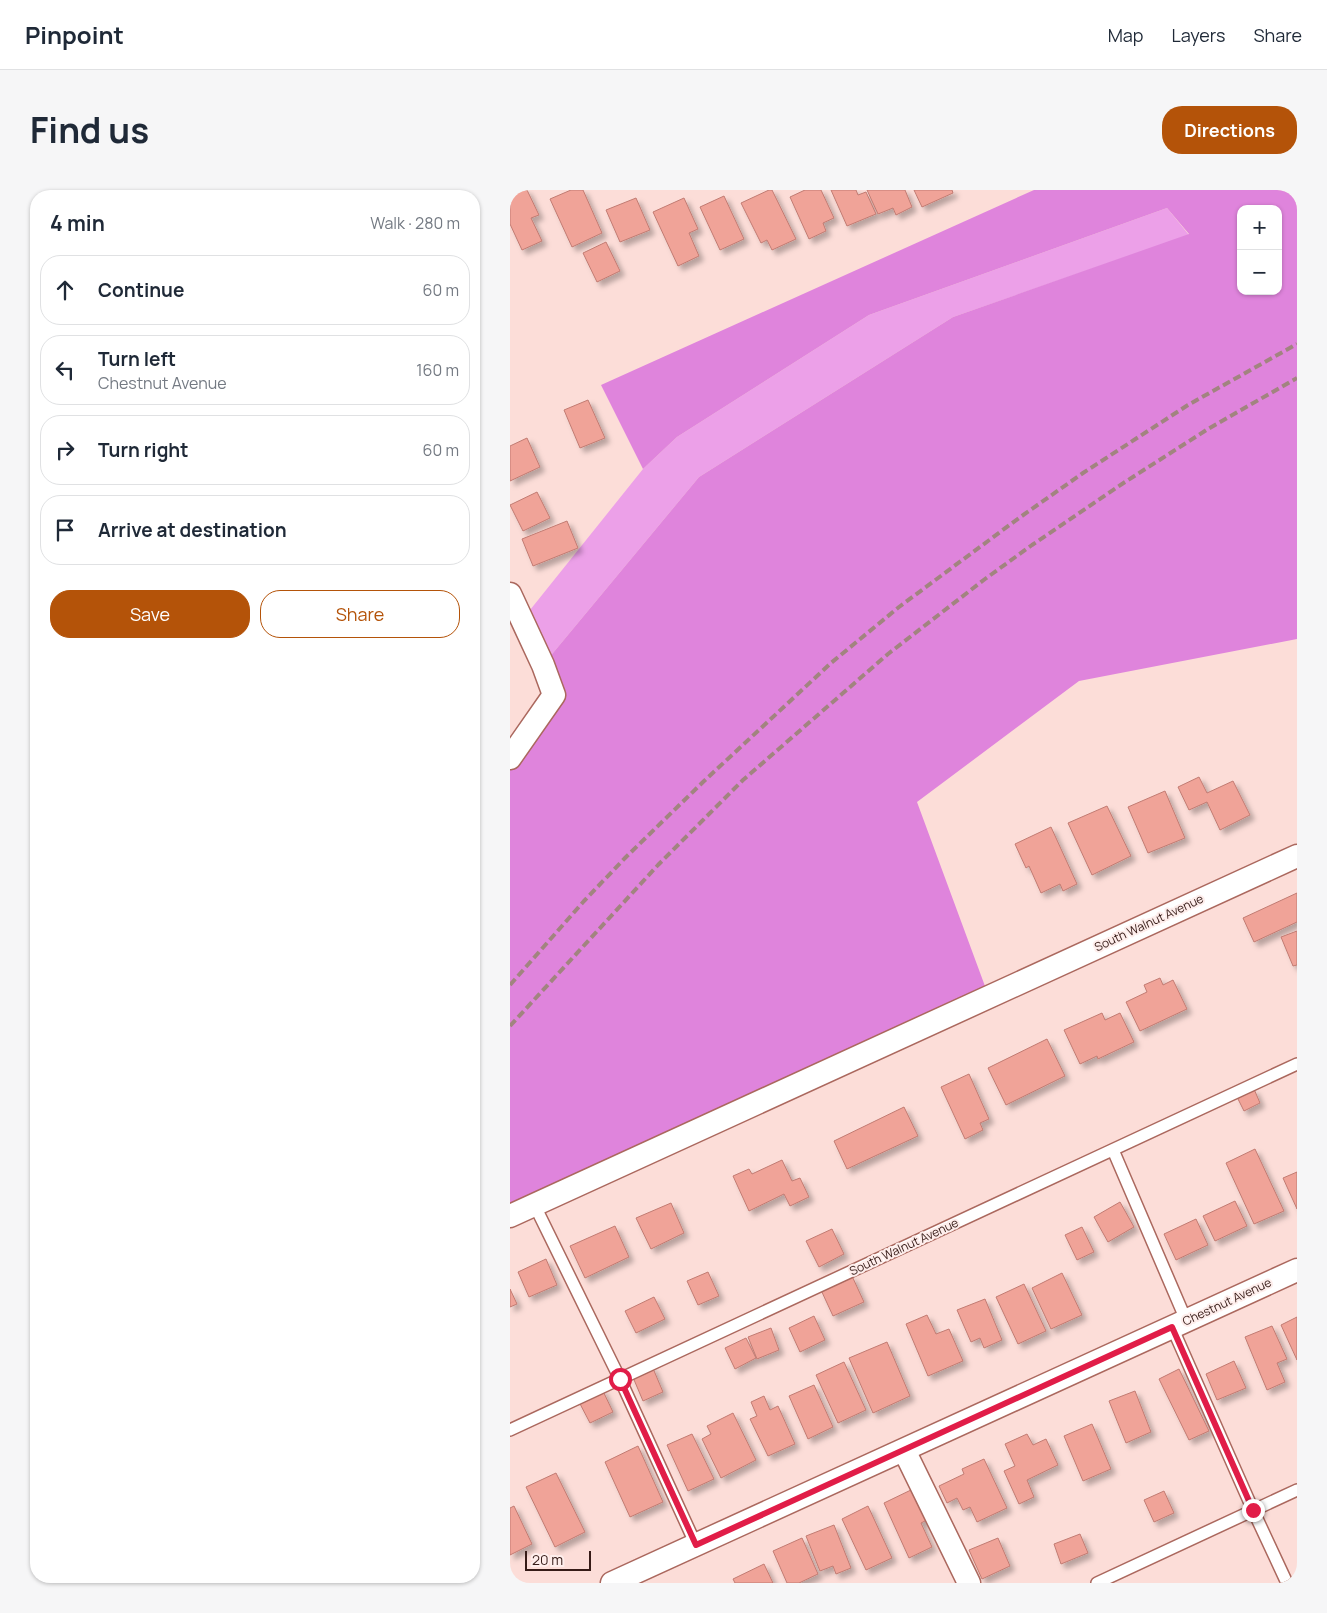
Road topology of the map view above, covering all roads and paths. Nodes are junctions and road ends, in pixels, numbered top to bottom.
1 (510, 594) edge
2 (510, 758) edge
3 (1297, 856) edge
4 (1297, 1064) edge
5 (1113, 1150) junction
6 (534, 1204) junction
7 (510, 1216) edge
8 (1297, 1270) edge
9 (1179, 1324) junction
10 (620, 1379) junction
11 (510, 1430) edge
12 (904, 1450) junction
13 (1297, 1490) edge
14 (1253, 1510) junction
15 (696, 1545) junction
16 (612, 1583) edge
17 (969, 1583) edge
18 (1097, 1583) edge
19 (1287, 1583) edge

1 - 2 street
3 - 6 street, South Walnut Avenue
4 - 5 lane, South Walnut Avenue
5 - 9 lane
5 - 10 lane, South Walnut Avenue
6 - 7 street, South Walnut Avenue
6 - 10 lane
8 - 9 street, Chestnut Avenue
9 - 12 street, Chestnut Avenue
9 - 14 lane
10 - 11 lane, South Walnut Avenue
10 - 15 lane
12 - 15 street, Chestnut Avenue
12 - 17 street
13 - 14 lane
14 - 18 lane
14 - 19 lane
15 - 16 street, Chestnut Avenue

